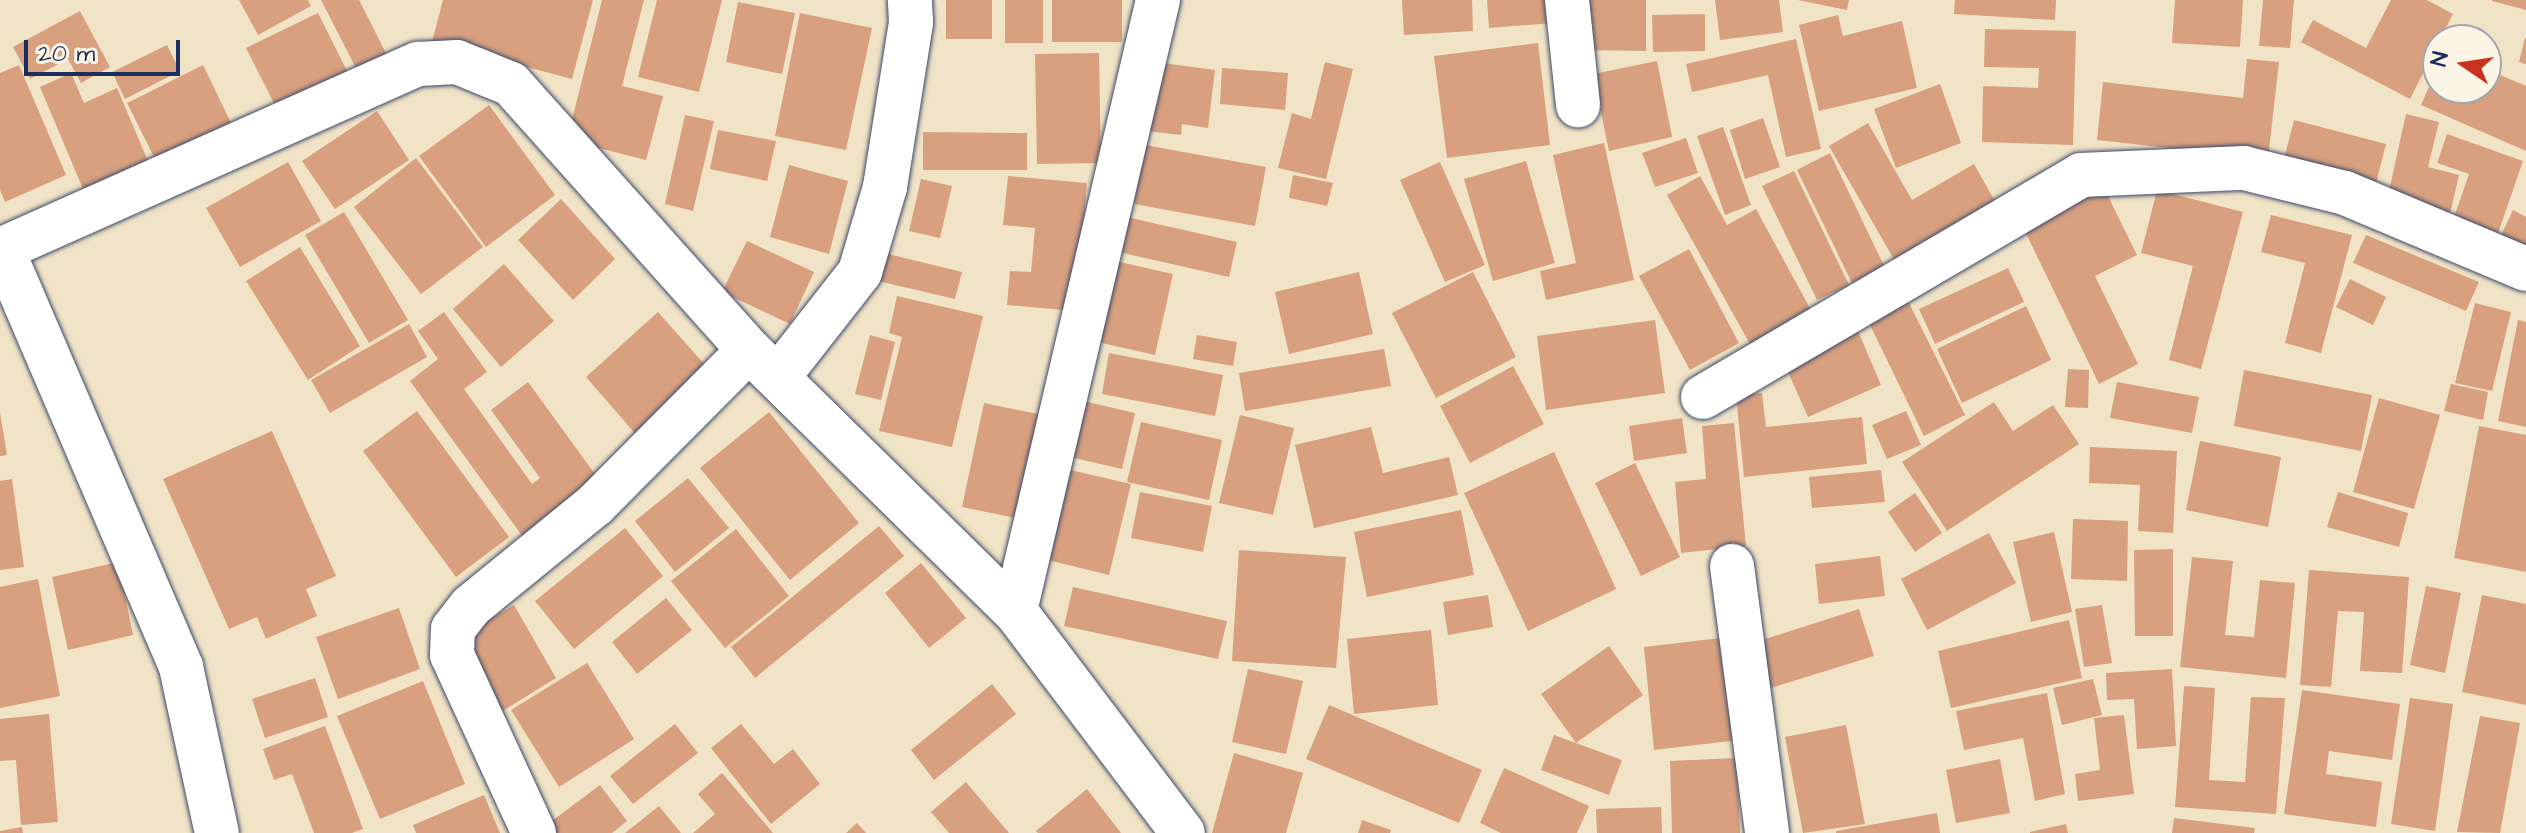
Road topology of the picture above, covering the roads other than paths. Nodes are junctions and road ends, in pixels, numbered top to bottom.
1 (910, 0) edge
2 (1158, 0) edge
3 (1567, 0) edge
4 (1578, 105) dead end
5 (1, 250) edge
6 (2526, 269) edge
7 (764, 363) junction
8 (1703, 397) dead end
9 (1732, 566) dead end
10 (1015, 611) junction
11 (217, 833) edge
12 (534, 833) edge
13 (1183, 833) edge
14 (1767, 833) edge

1 - 7 street
2 - 10 street
3 - 4 street
5 - 7 street
5 - 11 street
6 - 8 street
7 - 10 street
7 - 12 street
9 - 14 street
10 - 13 street

